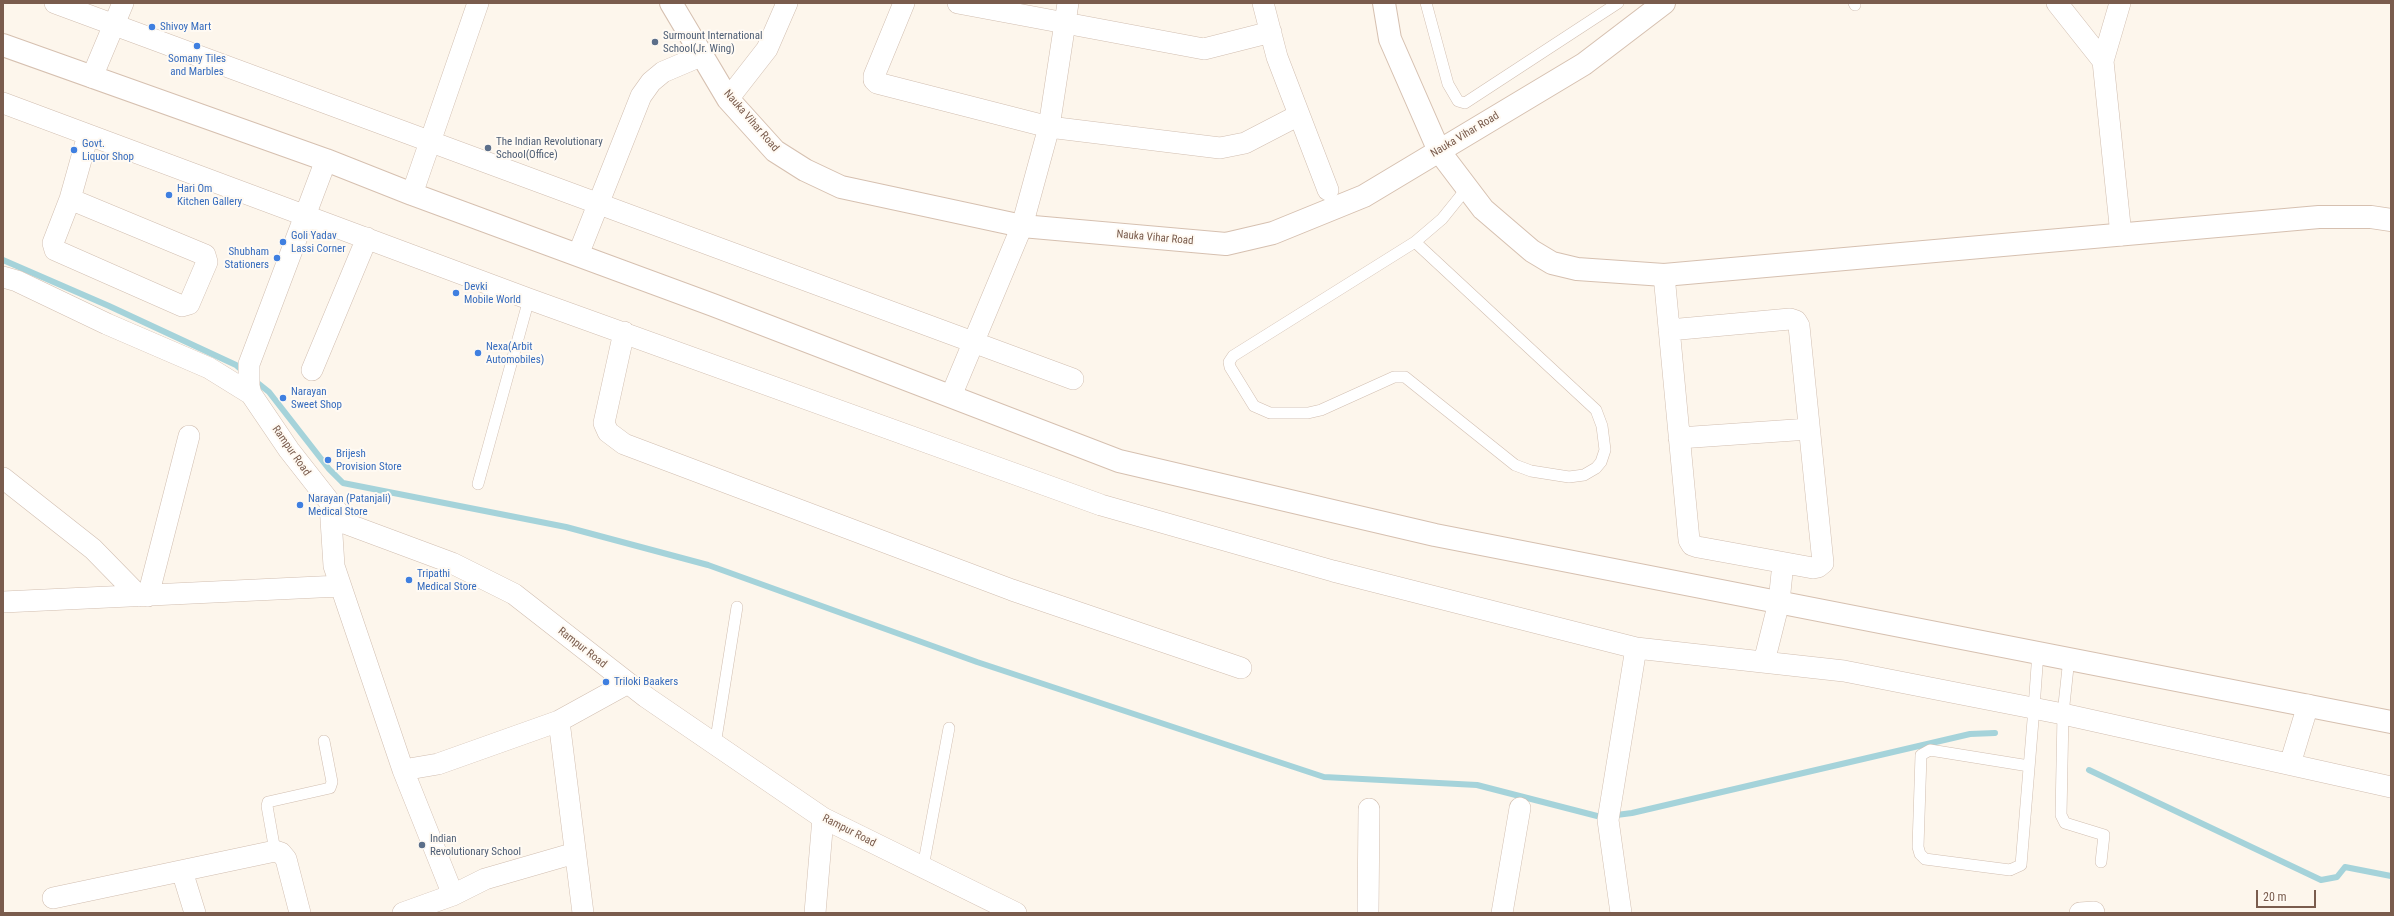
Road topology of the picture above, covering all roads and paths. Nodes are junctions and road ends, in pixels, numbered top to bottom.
1 (55, 3) edge
2 (123, 3) edge
3 (671, 3) edge
4 (768, 3) edge
5 (787, 3) edge
6 (904, 3) edge
7 (958, 3) edge
8 (1068, 3) edge
9 (1263, 3) edge
10 (1384, 3) edge
11 (1426, 3) edge
12 (1618, 3) edge
13 (1664, 3) edge
14 (2057, 3) edge
15 (2120, 3) edge
16 (475, 4) edge
17 (779, 22) junction
18 (1064, 24) junction
19 (115, 25) junction
20 (1271, 32) junction
21 (3, 45) edge
22 (703, 55) junction
23 (2103, 61) junction
24 (92, 78) junction
25 (728, 99) junction
26 (3, 103) edge
27 (1299, 115) junction
28 (1049, 127) junction
29 (88, 135) junction
30 (432, 142) junction
31 (1439, 151) junction
32 (326, 160) junction
33 (1467, 188) junction
34 (1328, 190) dead end
35 (412, 194) junction
36 (70, 199) junction
37 (599, 204) junction
38 (305, 215) junction
39 (2391, 220) edge
40 (1022, 226) junction
41 (2121, 235) junction
42 (367, 238) junction
43 (1414, 242) junction
44 (578, 255) junction
45 (1664, 275) junction
46 (3, 277) edge
47 (529, 299) junction
48 (1669, 330) junction
49 (624, 332) junction
50 (974, 343) junction
51 (312, 370) dead end
52 (1073, 379) dead end
53 (250, 390) junction
54 (951, 396) junction
55 (1809, 428) junction
56 (190, 436) dead end
57 (1679, 438) junction
58 (3, 478) edge
59 (478, 484) dead end
60 (330, 504) junction
61 (1784, 563) junction
62 (340, 586) junction
63 (144, 596) junction
64 (3, 602) edge
65 (1779, 602) junction
66 (737, 607) dead end
67 (1636, 648) junction
68 (2038, 652) junction
69 (2069, 658) junction
70 (1764, 662) junction
71 (1241, 668) dead end
72 (628, 684) junction
73 (2308, 705) junction
74 (2034, 708) junction
75 (2063, 714) junction
76 (559, 721) junction
77 (2391, 722) edge
78 (949, 728) dead end
79 (324, 741) dead end
80 (715, 745) junction
81 (2290, 764) junction
82 (2029, 766) junction
83 (403, 770) junction
84 (2391, 786) edge
85 (1520, 808) dead end
86 (1369, 810) dead end
87 (823, 818) junction
88 (275, 851) junction
89 (575, 853) junction
90 (2101, 862) dead end
91 (923, 868) junction
92 (182, 871) junction
93 (453, 895) junction
94 (53, 898) dead end
95 (195, 913) edge
96 (300, 913) edge
97 (403, 913) edge
98 (583, 913) edge
99 (815, 913) edge
100 (1016, 913) edge
101 (1368, 913) edge
102 (1502, 913) edge
103 (1621, 913) edge

1 - 19 street
2 - 19 street
3 - 22 main road, Nauka Vihar Road
4 - 17 street
5 - 17 street
6 - 28 street
7 - 18 street
8 - 18 street
9 - 20 street
10 - 31 main road
11 - 12 lane
13 - 31 main road, Nauka Vihar Road
14 - 23 street
15 - 23 street
16 - 30 street
17 - 25 street
18 - 20 street
18 - 28 street
19 - 24 street
19 - 30 street
20 - 27 street
21 - 24 main road
22 - 25 main road, Nauka Vihar Road
22 - 37 street
23 - 41 street
24 - 32 main road
25 - 40 main road, Nauka Vihar Road
26 - 29 street
27 - 28 street
27 - 34 street
28 - 40 street
29 - 36 street
29 - 38 street
30 - 35 street
30 - 37 street
31 - 33 main road
31 - 40 main road, Nauka Vihar Road
32 - 35 main road
32 - 38 street
33 - 43 lane
33 - 45 main road
35 - 44 main road
36 - 36 street
37 - 44 street
37 - 50 street
38 - 42 street
38 - 53 street
39 - 41 main road
40 - 50 street
41 - 45 main road
42 - 47 street
42 - 51 street
43 - 43 lane
44 - 54 main road
45 - 48 street
46 - 53 street
47 - 49 street
47 - 59 lane
48 - 55 street
48 - 57 street
49 - 67 street
49 - 71 street
50 - 52 street
50 - 54 street
53 - 60 street, Rampur Road
54 - 65 main road
55 - 57 street
55 - 61 street
56 - 63 street
57 - 61 street
58 - 63 street
60 - 62 street
60 - 72 street, Rampur Road
61 - 65 street
62 - 63 street
62 - 83 street
63 - 64 street
65 - 68 main road
65 - 70 street
66 - 80 lane
67 - 70 street
67 - 103 street
68 - 69 main road
68 - 74 lane
69 - 73 main road
69 - 75 lane
70 - 74 street
72 - 76 street
72 - 80 street, Rampur Road
73 - 77 main road
73 - 81 street
74 - 75 street
74 - 82 lane
75 - 81 street
75 - 90 lane
76 - 83 street
76 - 89 street
78 - 91 lane
79 - 88 lane
80 - 87 street, Rampur Road
81 - 84 street
82 - 82 lane
83 - 93 street
85 - 102 street
86 - 101 street
87 - 91 street, Rampur Road
87 - 99 street
88 - 92 street
88 - 96 street
89 - 93 street
89 - 98 street
91 - 100 street, Rampur Road
92 - 94 street
92 - 95 street
93 - 97 street

